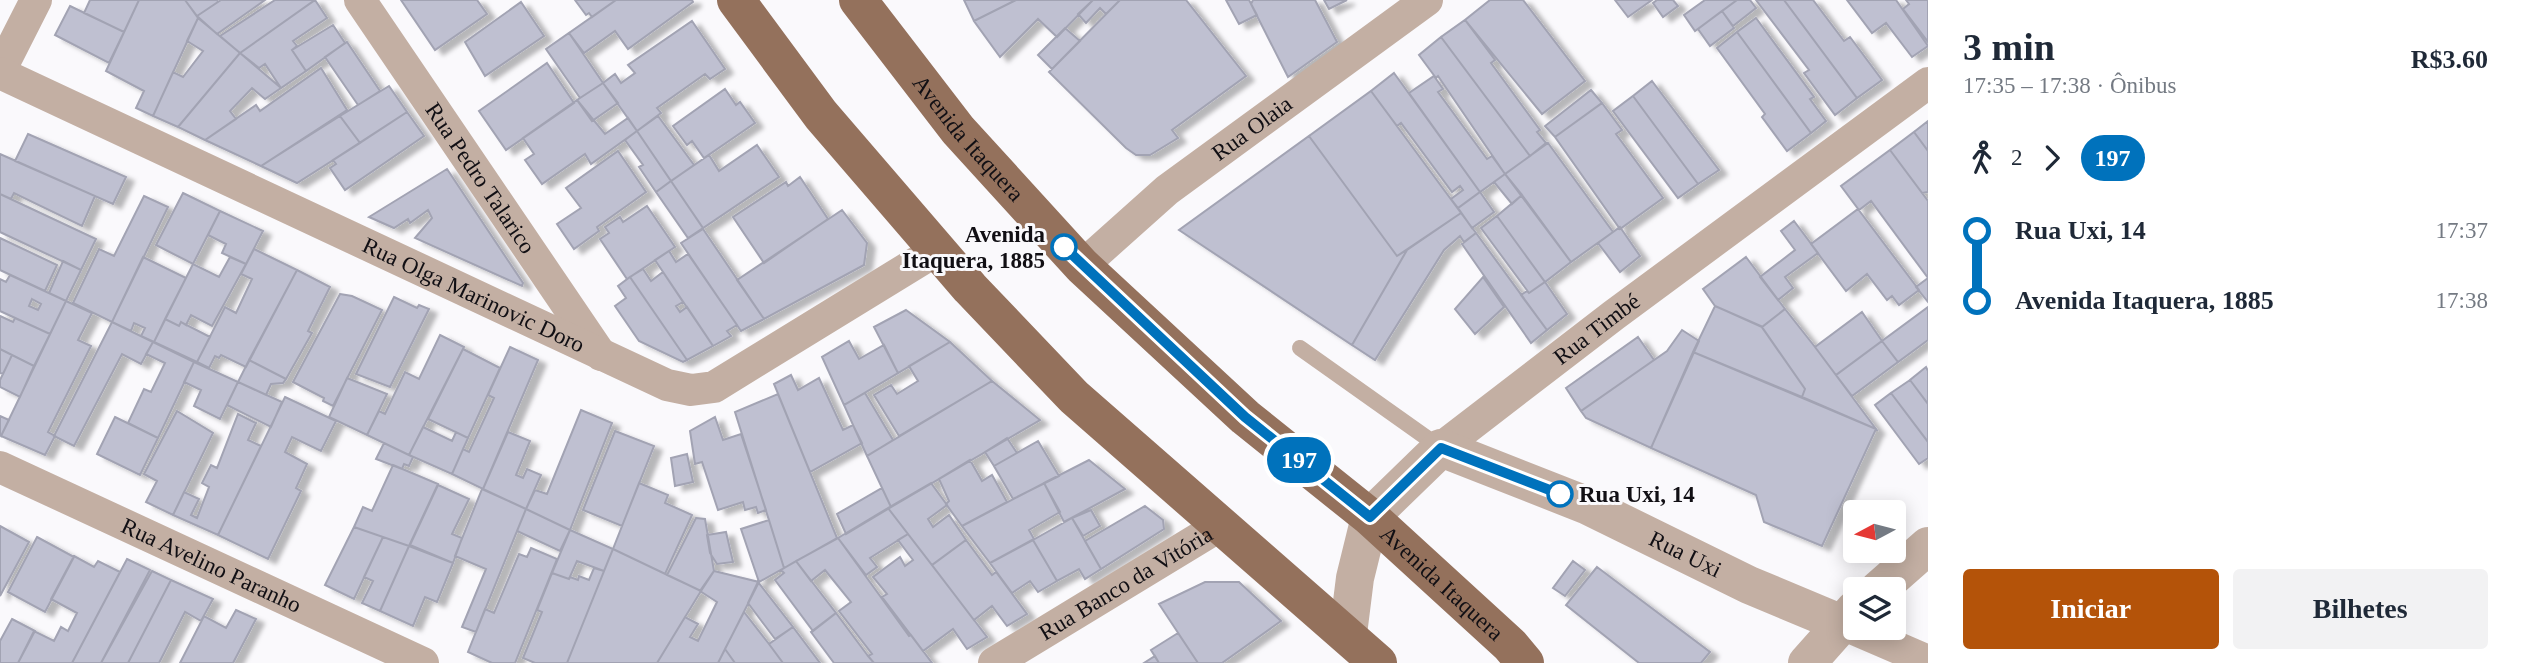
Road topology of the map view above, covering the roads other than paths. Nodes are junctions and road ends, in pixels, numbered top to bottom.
1 (36, 0) edge
2 (360, 0) edge
3 (736, 0) edge
4 (858, 0) edge
5 (1427, 0) edge
6 (0, 72) edge
7 (1928, 83) edge
8 (937, 250) junction
9 (1082, 266) junction
10 (1300, 348) dead end
11 (601, 355) junction
12 (1441, 448) junction
13 (0, 467) edge
14 (1370, 517) junction
15 (1221, 525) junction
16 (1928, 546) edge
17 (1893, 577) edge
18 (1843, 615) edge
19 (1843, 621) edge
20 (1348, 634) junction
21 (1890, 640) edge
22 (1928, 661) edge
23 (423, 663) edge
24 (994, 663) edge
25 (1378, 663) edge
26 (1524, 663) edge
27 (1807, 663) edge

1 - 6 street
2 - 11 street, Rua Pedro Talarico
3 - 8 main road
4 - 9 main road, Avenida Itaquera
5 - 9 street, Rua Olaia
6 - 11 street, Rua Olga Marinovic Doro
7 - 12 street, Rua Timbé
8 - 11 street, Rua Olga Marinovic Doro
8 - 15 main road
9 - 14 main road, Avenida Itaquera
10 - 12 lane
12 - 14 street, Rua Timbé
12 - 18 street, Rua Uxi
13 - 23 street, Rua Avelino Paranho
14 - 20 street
14 - 26 main road, Avenida Itaquera
15 - 20 main road
15 - 24 street, Rua Banco da Vitória
16 - 17 street
19 - 27 street
20 - 25 main road
21 - 22 street, Rua Uxi

